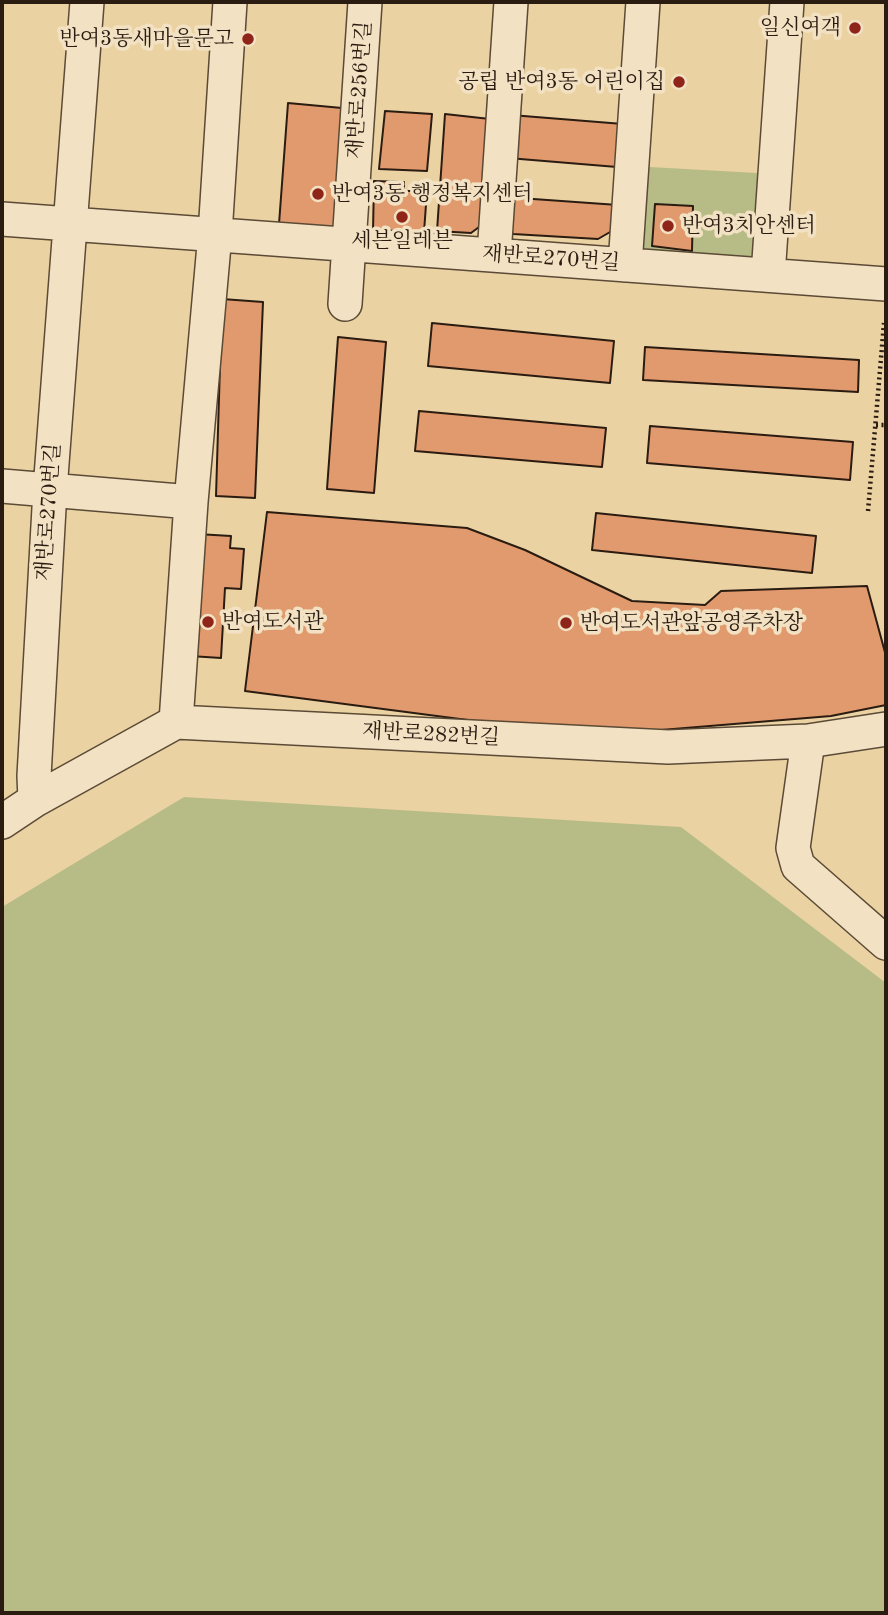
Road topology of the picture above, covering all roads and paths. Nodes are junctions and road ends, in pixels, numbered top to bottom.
1 (87, 2) edge
2 (230, 2) edge
3 (365, 2) edge
4 (511, 2) edge
5 (643, 2) edge
6 (787, 2) edge
7 (2, 219) edge
8 (71, 224) junction
9 (215, 234) junction
10 (349, 244) junction
11 (494, 255) junction
12 (625, 265) junction
13 (768, 275) junction
14 (886, 284) edge
15 (345, 304) dead end
16 (884, 323) dead end
17 (876, 425) junction
18 (886, 425) edge
19 (2, 486) edge
20 (50, 490) junction
21 (191, 502) junction
22 (868, 511) dead end
23 (176, 722) junction
24 (886, 729) edge
25 (808, 741) junction
26 (35, 800) junction
27 (2, 822) edge
28 (886, 943) edge

1 - 8 street
2 - 9 street
3 - 10 street, 재반로256번길
4 - 11 street
5 - 12 street
6 - 13 street
7 - 8 street, 재반로270번길
8 - 9 street, 재반로270번길
8 - 20 street, 재반로270번길
9 - 10 street, 재반로270번길
9 - 21 street
10 - 11 street, 재반로270번길
10 - 15 street, 재반로256번길
11 - 12 street, 재반로270번길
12 - 13 street, 재반로270번길
13 - 14 street, 재반로270번길
16 - 17 path
17 - 18 path
17 - 22 path
19 - 20 street
20 - 21 street
20 - 26 street, 재반로270번길
21 - 23 street
23 - 25 street, 재반로282번길
23 - 26 street
24 - 25 street, 재반로282번길
25 - 28 street
26 - 27 street

